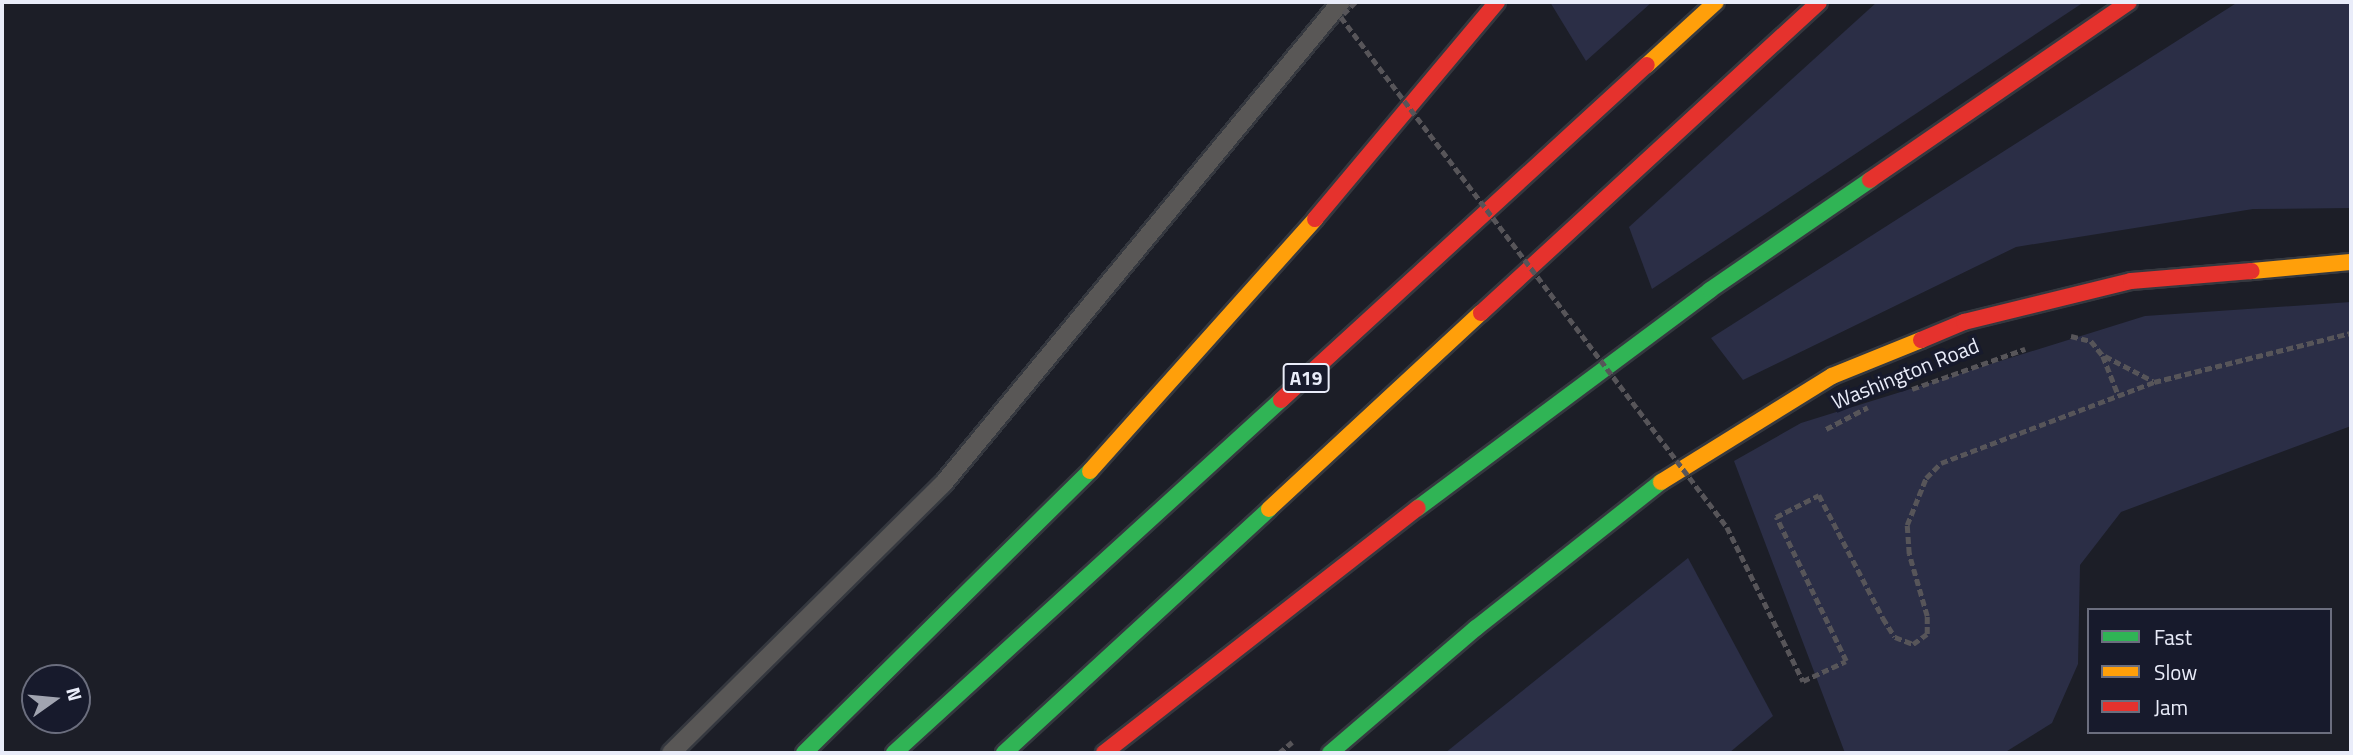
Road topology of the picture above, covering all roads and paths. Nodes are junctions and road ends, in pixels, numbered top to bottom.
1 (1341, 2) edge
2 (1356, 2) edge
3 (1497, 2) edge
4 (1716, 2) edge
5 (1819, 2) edge
6 (2129, 2) edge
7 (2351, 262) edge
8 (2351, 333) edge
9 (2068, 335) dead end
10 (2032, 347) dead end
11 (2103, 356) junction
12 (2154, 382) junction
13 (1908, 391) dead end
14 (2118, 394) junction
15 (1882, 401) dead end
16 (1822, 431) dead end
17 (1711, 495) dead end
18 (1701, 501) dead end
19 (671, 753) edge
20 (804, 753) edge
21 (894, 753) edge
22 (1004, 753) edge
23 (1104, 753) edge
24 (1330, 753) edge

1 - 19 lane
2 - 14 path, bridge
3 - 20 main road
4 - 21 main road, A19
5 - 22 main road
6 - 23 main road
7 - 24 main road, Washington Road
8 - 12 path
9 - 11 path
10 - 13 path, Washington Road
11 - 12 path
11 - 14 path
12 - 14 path
15 - 16 path, Washington Road
17 - 18 path

